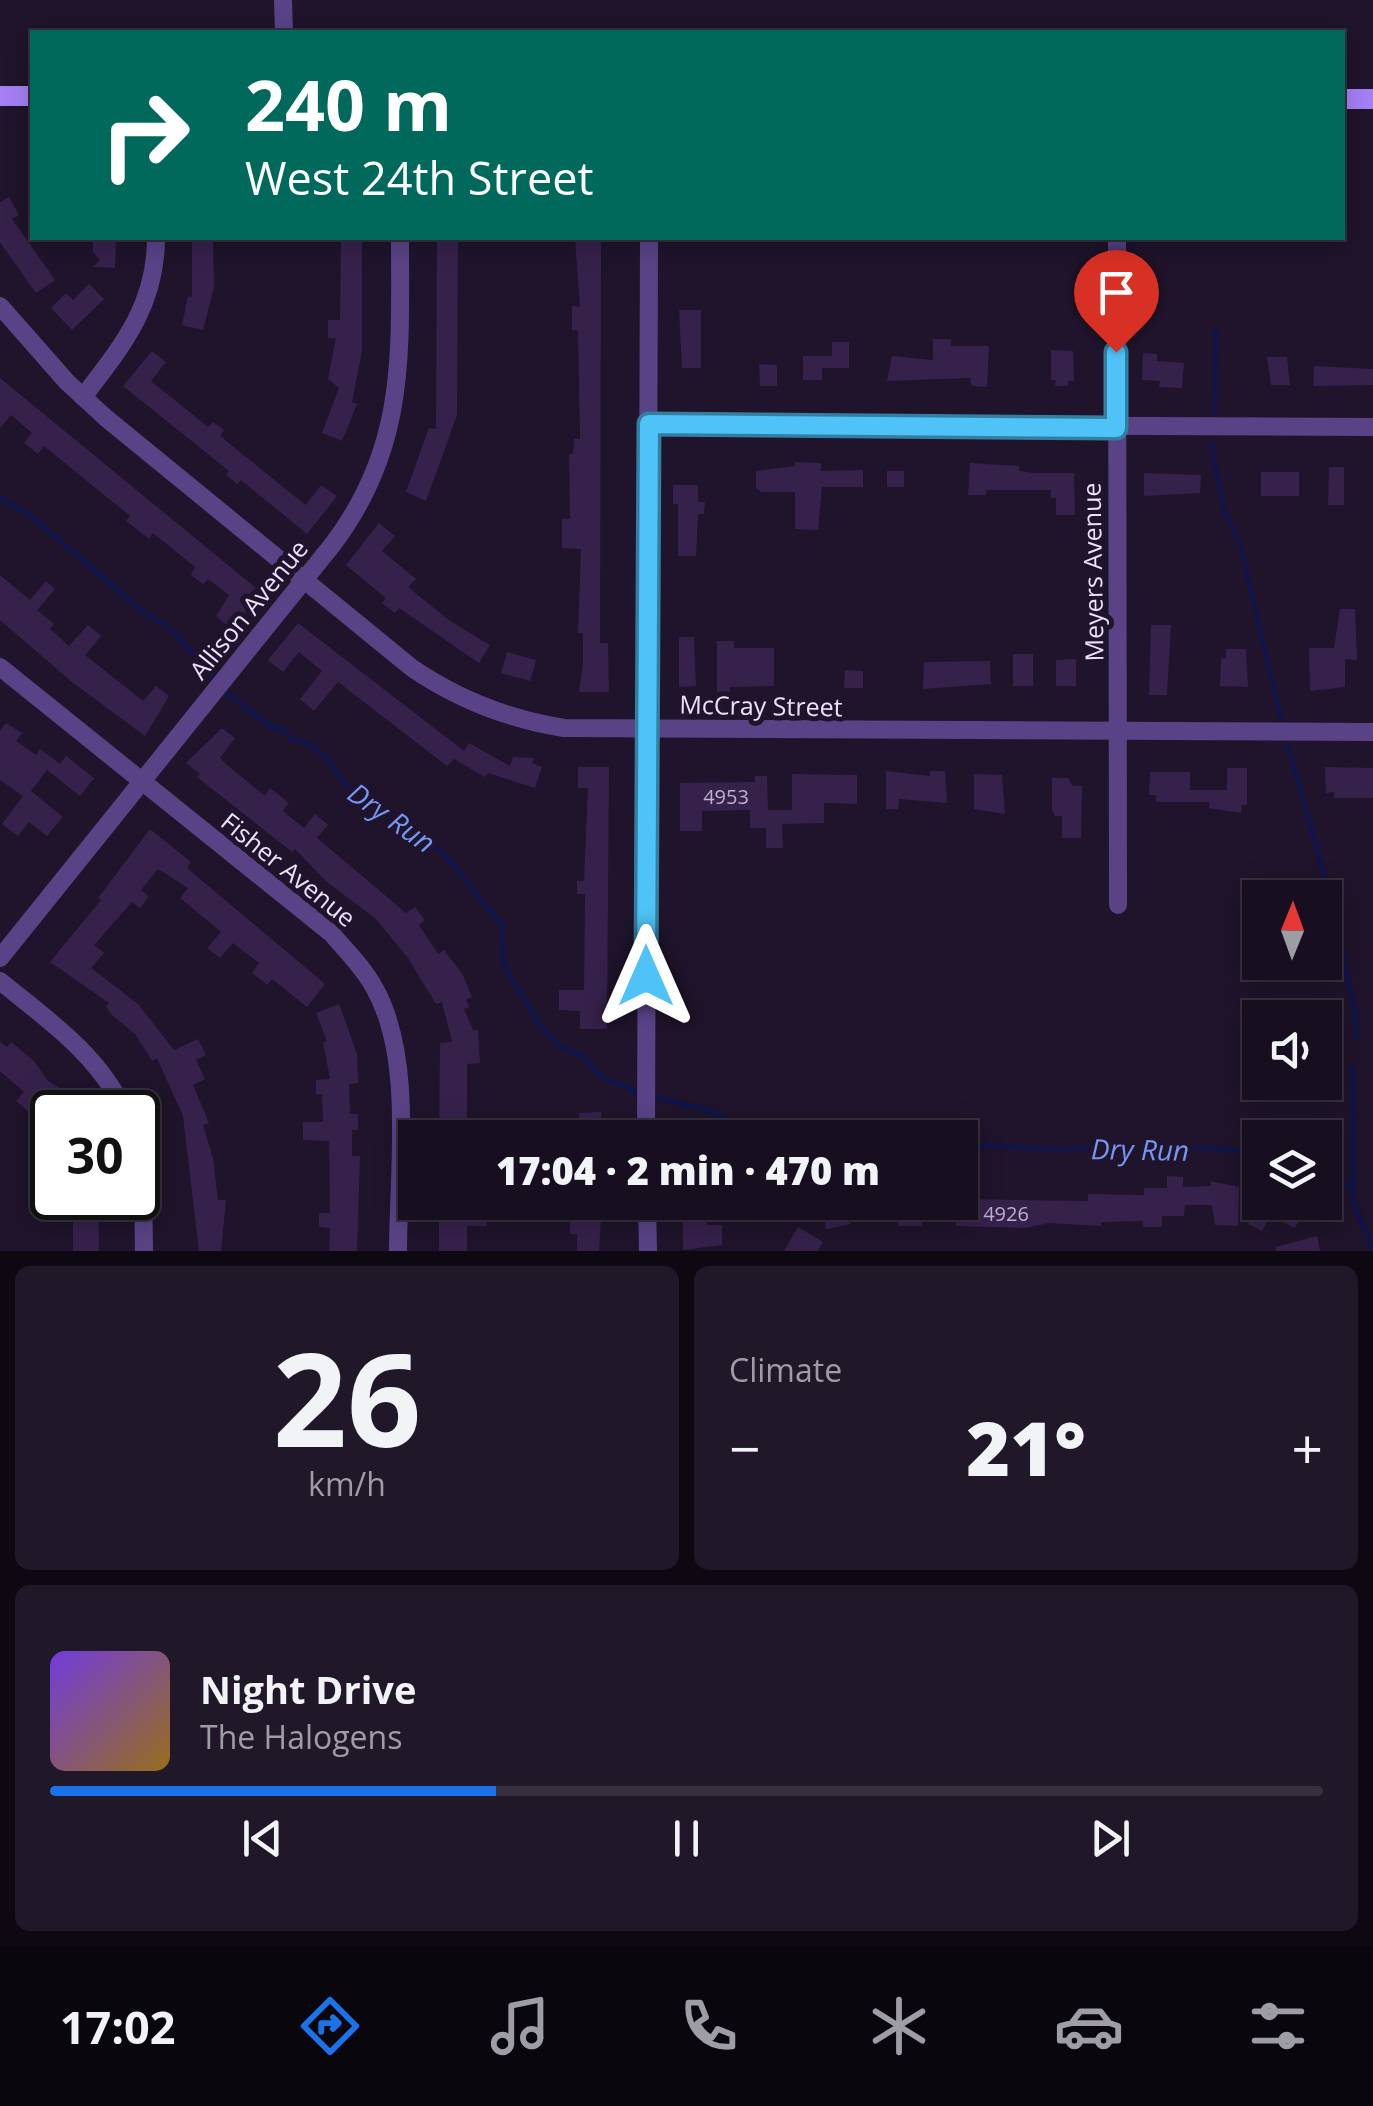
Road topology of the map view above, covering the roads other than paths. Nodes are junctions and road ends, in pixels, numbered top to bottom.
1 (283, 0) edge
2 (284, 30) edge
3 (0, 96) edge
4 (30, 96) edge
5 (1345, 99) edge
6 (1373, 100) edge
7 (156, 240) edge
8 (400, 240) edge
9 (649, 240) edge
10 (1117, 240) edge
11 (0, 306) edge
12 (83, 396) junction
13 (649, 424) junction
14 (1373, 427) edge
15 (1116, 428) junction
16 (304, 580) junction
17 (0, 667) edge
18 (645, 729) junction
19 (1373, 732) edge
20 (1120, 734) junction
21 (142, 782) junction
22 (1118, 905) dead end
23 (0, 958) edge
24 (0, 981) edge
25 (113, 1090) edge
26 (646, 1120) edge
27 (144, 1220) edge
28 (647, 1220) edge
29 (144, 1251) edge
30 (398, 1251) edge
31 (648, 1251) edge

1 - 2 street
3 - 4 main road
5 - 6 main road
7 - 12 street
8 - 16 street, Allison Avenue
9 - 13 street
10 - 15 street, Meyers Avenue
11 - 12 street, McCray Street
12 - 16 street, McCray Street
13 - 15 street
13 - 18 street
14 - 15 street
15 - 20 street, Meyers Avenue
16 - 18 street, McCray Street
16 - 21 street, Allison Avenue
17 - 21 street, Fisher Avenue
18 - 20 street, McCray Street
18 - 26 street
19 - 20 street, McCray Street
20 - 22 street, Meyers Avenue
21 - 23 street, Allison Avenue
21 - 30 street, Fisher Avenue
24 - 25 street
27 - 29 street
28 - 31 street

